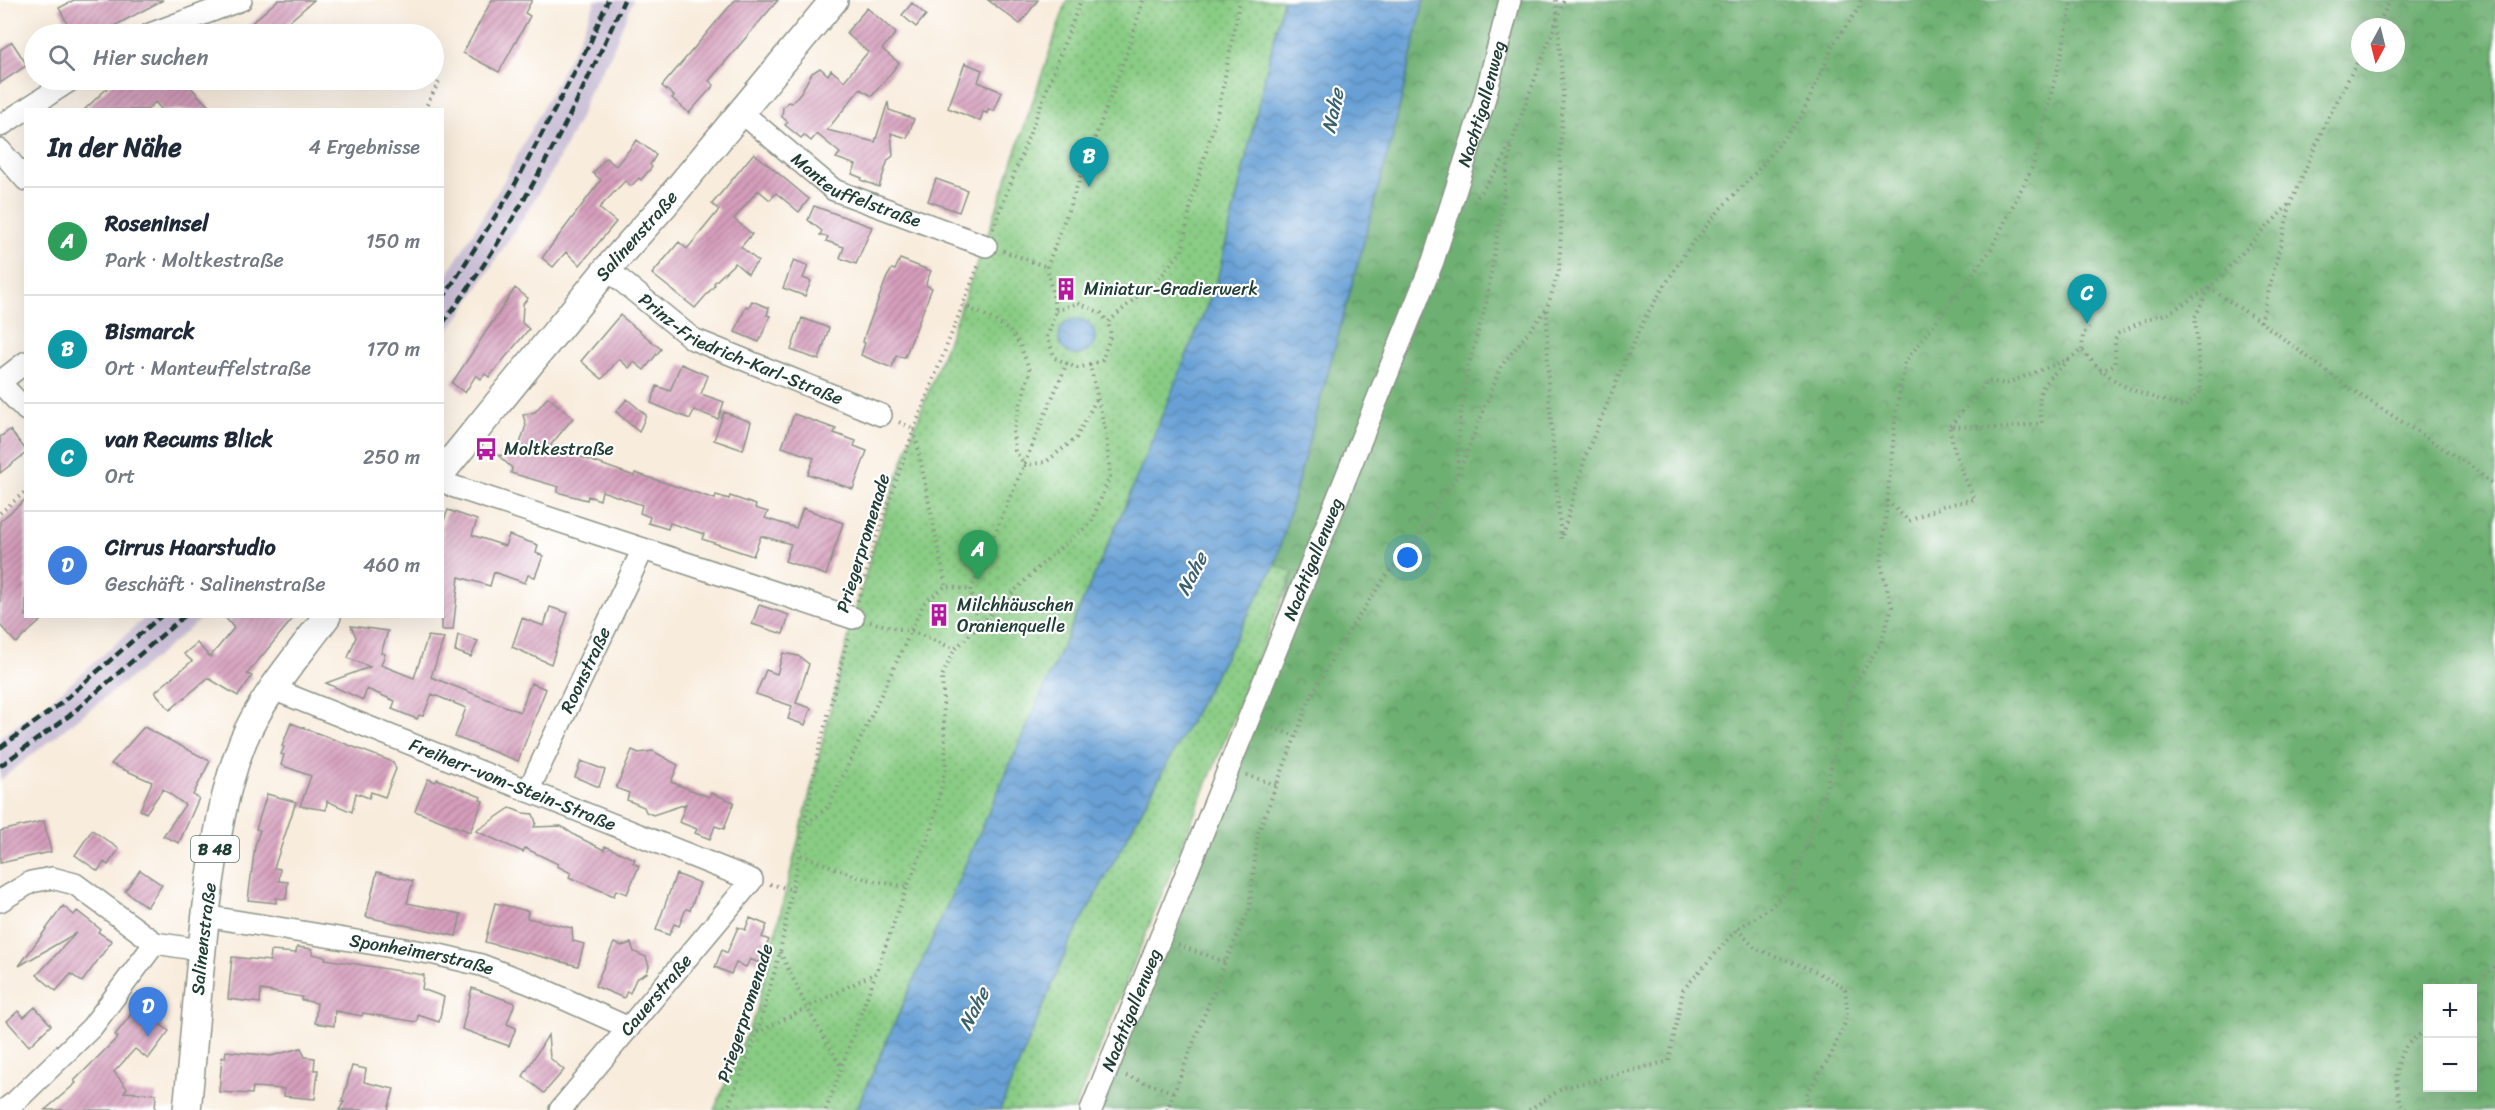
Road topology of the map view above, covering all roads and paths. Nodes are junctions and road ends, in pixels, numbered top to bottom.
1 (241, 0) edge
2 (834, 0) edge
3 (1081, 0) edge
4 (1143, 0) edge
5 (1240, 0) edge
6 (1510, 0) edge
7 (1556, 0) edge
8 (1564, 0) edge
9 (1861, 0) edge
10 (2072, 0) edge
11 (2391, 0) edge
12 (2381, 18) edge
13 (1558, 19) junction
14 (177, 24) edge
15 (2352, 72) edge
16 (56, 90) edge
17 (435, 90) edge
18 (28, 108) edge
19 (425, 108) edge
20 (24, 110) edge
21 (741, 112) junction
22 (0, 126) edge
23 (0, 150) edge
24 (24, 178) edge
25 (2291, 202) junction
26 (986, 246) junction
27 (1047, 267) junction
28 (607, 269) junction
29 (2209, 288) junction
30 (963, 305) junction
31 (1547, 308) junction
32 (1056, 311) junction
33 (1108, 322) junction
34 (2261, 322) junction
35 (2089, 328) dead end
36 (2082, 350) junction
37 (2069, 359) junction
38 (1067, 363) junction
39 (24, 364) edge
40 (1090, 365) junction
41 (2100, 371) junction
42 (0, 382) edge
43 (1096, 399) junction
44 (24, 408) edge
45 (881, 415) dead end
46 (1950, 426) junction
47 (914, 429) junction
48 (1025, 465) junction
49 (444, 470) edge
50 (1457, 477) junction
51 (444, 480) edge
52 (2495, 487) edge
53 (24, 493) edge
54 (1887, 501) junction
55 (0, 513) edge
56 (643, 549) junction
57 (946, 586) junction
58 (971, 590) junction
59 (326, 618) edge
60 (853, 618) junction
61 (978, 627) junction
62 (912, 632) junction
63 (955, 649) junction
64 (273, 689) junction
65 (1264, 725) dead end
66 (1296, 736) junction
67 (1246, 775) dead end
68 (1277, 784) junction
69 (528, 791) junction
70 (806, 824) junction
71 (801, 855) junction
72 (752, 880) joint
73 (907, 887) junction
74 (0, 901) edge
75 (205, 916) junction
76 (1737, 929) junction
77 (155, 944) junction
78 (1175, 944) dead end
79 (201, 950) junction
80 (780, 952) junction
81 (1225, 962) junction
82 (2495, 966) edge
83 (876, 973) junction
84 (2475, 984) edge
85 (807, 1008) junction
86 (628, 1028) junction
87 (2423, 1032) edge
88 (757, 1033) junction
89 (841, 1067) junction
90 (1129, 1077) dead end
91 (1173, 1092) junction
92 (4, 1110) edge
93 (190, 1110) edge
94 (560, 1110) edge
95 (727, 1110) edge
96 (826, 1110) edge
97 (1091, 1110) edge
98 (1167, 1110) edge
99 (1529, 1110) edge
100 (1808, 1110) edge
101 (2405, 1110) edge

1 - 14 street
2 - 21 main road, Salinenstraße
3 - 26 path, Priegerpromenade
4 - 27 path
5 - 33 path
6 - 97 street, Nachtigallenweg
7 - 13 path
8 - 13 path
9 - 31 path
10 - 54 path
11 - 12 path
13 - 31 path
13 - 50 path
15 - 25 path
16 - 18 street
17 - 19 path
20 - 22 street
21 - 26 street, Manteuffelstraße
21 - 28 main road, Salinenstraße
23 - 24 street
25 - 29 path
25 - 34 path
26 - 27 path
26 - 30 path, Priegerpromenade
27 - 32 path
28 - 45 street, Prinz-Friedrich-Karl-Straße
28 - 49 main road, Salinenstraße
29 - 34 path
29 - 41 path
29 - 41 path
30 - 47 path, Priegerpromenade
30 - 48 path
31 - 50 path
32 - 33 path
32 - 38 path
33 - 40 path
34 - 52 path
35 - 36 path
36 - 37 path
36 - 41 path
37 - 46 path
37 - 46 path
38 - 40 path
38 - 48 path
39 - 42 street
40 - 43 path
42 - 44 street
43 - 48 path
43 - 61 path
46 - 54 path
47 - 57 path
47 - 60 path, Priegerpromenade
48 - 58 path
50 - 66 path
51 - 56 street
53 - 55 path
54 - 76 path
56 - 60 street
56 - 69 street, Roonstraße
57 - 58 path
57 - 62 path
58 - 61 path
59 - 64 main road, Salinenstraße / B 48
60 - 62 path
60 - 70 path, Priegerpromenade
61 - 63 path
62 - 63 path
62 - 70 path
63 - 73 path
64 - 69 street, Freiherr-vom-Stein-Straße
64 - 75 main road, Salinenstraße / B 48
65 - 66 path
66 - 68 path
67 - 68 path
68 - 81 path
69 - 72 street, Freiherr-vom-Stein-Straße
70 - 71 path, Priegerpromenade
71 - 73 path
71 - 80 path, Priegerpromenade
72 - 86 street, Cauerstraße
73 - 83 path
74 - 77 street
75 - 79 main road, Salinenstraße / B 48
75 - 86 street, Sponheimerstraße
76 - 99 path
76 - 100 path
77 - 79 street
77 - 92 street
78 - 81 path
79 - 93 main road, Salinenstraße / B 48
80 - 85 path
80 - 88 path, Priegerpromenade
81 - 91 path
82 - 84 path
83 - 85 path
83 - 89 path
85 - 88 path
85 - 89 path
86 - 94 street, Cauerstraße
87 - 101 path
88 - 95 path, Priegerpromenade
89 - 96 path
90 - 91 path
91 - 98 path

